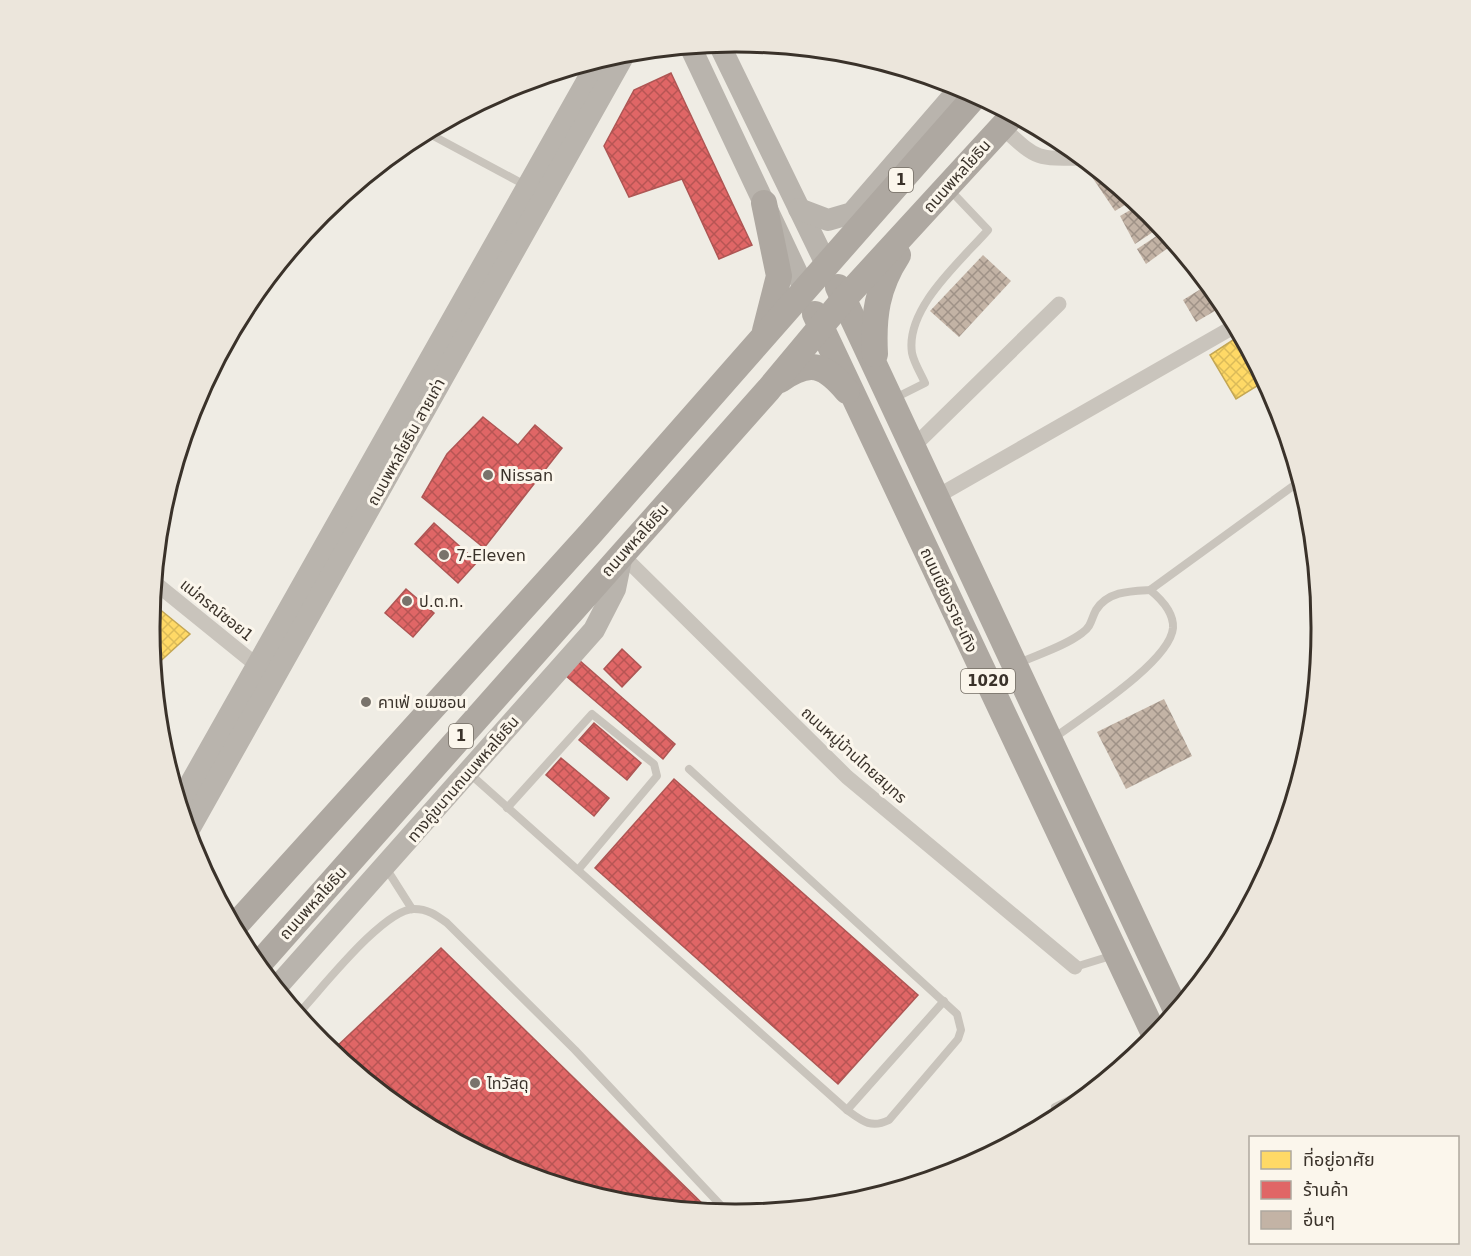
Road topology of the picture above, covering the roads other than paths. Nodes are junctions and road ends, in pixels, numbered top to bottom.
1 (723, 53) edge
2 (694, 54) edge
3 (618, 65) edge
4 (593, 71) edge
5 (954, 95) edge
6 (970, 102) edge
7 (1007, 121) edge
8 (436, 137) edge
9 (1068, 158) edge
10 (527, 187) junction
11 (947, 187) junction
12 (764, 203) junction
13 (929, 207) junction
14 (799, 209) junction
15 (826, 266) junction
16 (805, 290) junction
17 (844, 299) junction
18 (1059, 304) dead end
19 (821, 326) junction
20 (1228, 330) edge
21 (764, 337) junction
22 (876, 372) junction
23 (769, 389) junction
24 (891, 400) junction
25 (857, 403) junction
26 (912, 447) junction
27 (1293, 486) edge
28 (936, 497) junction
29 (622, 555) junction
30 (161, 588) edge
31 (1150, 590) junction
32 (1015, 666) junction
33 (265, 672) junction
34 (1050, 741) junction
35 (689, 769) dead end
36 (469, 772) junction
37 (185, 794) edge
38 (507, 808) junction
39 (193, 820) edge
40 (385, 867) junction
41 (578, 870) junction
42 (412, 909) junction
43 (240, 921) edge
44 (1116, 954) junction
45 (264, 958) edge
46 (1075, 967) joint
47 (282, 981) edge
48 (944, 1001) junction
49 (1172, 1002) edge
50 (304, 1008) edge
51 (1150, 1026) edge
52 (847, 1110) junction
53 (719, 1203) edge

1 - 14 main road
2 - 12 main road
3 - 33 main road, ถนนพหลโยธิน สายเก่า
4 - 10 main road, ถนนพหลโยธิน สายเก่า
5 - 14 main road, 1
6 - 15 main road, 1
7 - 9 street
7 - 11 main road, ถนนพหลโยธิน / 1
8 - 10 lane
10 - 33 main road, ถนนพหลโยธิน สายเก่า
11 - 13 main road, ถนนพหลโยธิน / 1
11 - 24 lane
12 - 16 main road
12 - 21 main road
13 - 17 main road, ถนนพหลโยธิน / 1
13 - 22 main road
14 - 15 main road
15 - 16 main road, 1
15 - 17 main road, 1020
16 - 19 main road, 1020
16 - 21 main road, 1
17 - 19 main road, ถนนพหลโยธิน / 1
17 - 22 main road, 1020
18 - 26 street
19 - 23 main road, ถนนพหลโยธิน / 1
19 - 25 main road, ถนนเชียงราย-เทิง / 1020
20 - 28 street
21 - 43 main road, 1
22 - 24 main road, 1020
23 - 25 main road
23 - 29 main road, ถนนพหลโยธิน / 1
24 - 26 main road, 1020
25 - 44 main road, ถนนเชียงราย-เทิง / 1020
26 - 28 main road, 1020
27 - 31 lane
28 - 32 main road, 1020
29 - 36 main road, ทางคู่ขนานถนนพหลโยธิน / 1
29 - 45 main road, ถนนพหลโยธิน / 1
29 - 46 street, ถนนหมู่บ้านไทยสมุทร
30 - 33 street, แม่กรณ์ซอย1
31 - 32 lane
31 - 34 lane
32 - 34 main road, 1020
33 - 37 main road, ถนนพหลโยธิน สายเก่า
33 - 39 main road, ถนนพหลโยธิน สายเก่า
34 - 49 main road, 1020
35 - 48 lane
36 - 38 lane
36 - 40 main road, ทางคู่ขนานถนนพหลโยธิน / 1
38 - 41 lane
38 - 41 lane
40 - 42 lane
40 - 47 main road, ทางคู่ขนานถนนพหลโยธิน / 1
41 - 52 lane
42 - 50 lane
42 - 53 lane
44 - 46 lane
44 - 51 main road, ถนนเชียงราย-เทิง / 1020
48 - 52 lane
48 - 52 lane

